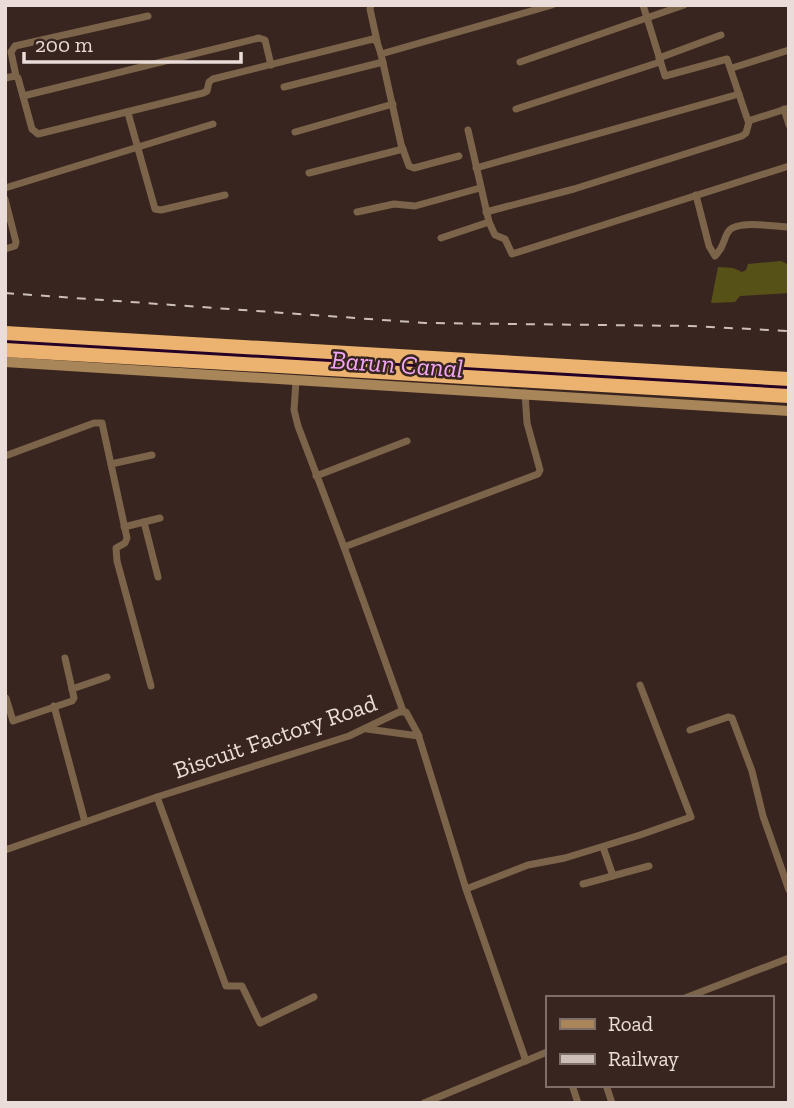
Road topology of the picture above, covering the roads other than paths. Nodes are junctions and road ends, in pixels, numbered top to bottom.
1 (371, 5) edge
2 (552, 5) edge
3 (643, 5) edge
4 (684, 5) edge
5 (148, 16) dead end
6 (647, 19) junction
7 (721, 35) dead end
8 (377, 42) junction
9 (789, 50) edge
10 (382, 58) junction
11 (659, 60) junction
12 (520, 62) dead end
13 (271, 65) junction
14 (732, 68) junction
15 (16, 76) junction
16 (5, 78) edge
17 (284, 87) dead end
18 (739, 94) junction
19 (23, 96) junction
20 (393, 104) junction
21 (516, 109) dead end
22 (787, 109) edge
23 (128, 113) junction
24 (749, 121) junction
25 (213, 124) dead end
26 (789, 125) edge
27 (468, 130) dead end
28 (295, 132) dead end
29 (139, 147) junction
30 (403, 149) junction
31 (459, 156) dead end
32 (789, 166) edge
33 (476, 168) junction
34 (309, 173) dead end
35 (5, 188) edge
36 (480, 188) junction
37 (225, 195) dead end
38 (696, 195) junction
39 (5, 199) edge
40 (357, 212) dead end
41 (485, 212) junction
42 (489, 222) junction
43 (789, 228) edge
44 (441, 238) dead end
45 (5, 249) edge
46 (5, 333) edge
47 (5, 349) edge
48 (5, 362) edge
49 (789, 379) edge
50 (296, 381) junction
51 (525, 393) junction
52 (789, 396) edge
53 (789, 411) edge
54 (407, 441) dead end
55 (152, 455) dead end
56 (5, 456) edge
57 (111, 464) junction
58 (316, 476) junction
59 (160, 519) dead end
60 (144, 522) junction
61 (124, 527) junction
62 (344, 547) junction
63 (158, 577) dead end
64 (65, 658) dead end
65 (107, 677) dead end
66 (640, 685) dead end
67 (151, 686) dead end
68 (72, 689) junction
69 (6, 698) edge
70 (54, 706) junction
71 (403, 711) junction
72 (9, 723) edge
73 (366, 729) junction
74 (690, 730) dead end
75 (418, 736) junction
76 (157, 797) junction
77 (85, 822) junction
78 (603, 847) junction
79 (5, 850) edge
80 (649, 866) dead end
81 (613, 876) junction
82 (583, 884) dead end
83 (466, 888) junction
84 (789, 890) edge
85 (789, 958) edge
86 (690, 996) edge
87 (314, 997) dead end
88 (546, 1052) edge
89 (526, 1061) junction
90 (425, 1103) edge

1 - 8 street
2 - 10 street
3 - 6 street
4 - 6 street
5 - 15 street
6 - 11 street
6 - 12 street
7 - 11 street
8 - 10 street
8 - 13 street
9 - 14 street
10 - 17 street
10 - 20 street
11 - 14 street
11 - 21 street
13 - 19 street
13 - 23 street
14 - 18 street
15 - 16 street
15 - 19 street
18 - 24 street
18 - 33 street
19 - 23 street
20 - 28 street
20 - 30 street
22 - 24 street
22 - 26 street
23 - 29 street
24 - 41 street
25 - 29 street
27 - 33 street
29 - 35 street
29 - 37 street
30 - 31 street
30 - 34 street
32 - 38 street
33 - 36 street
36 - 40 street
36 - 41 street
38 - 42 street
38 - 43 street
39 - 45 street
41 - 42 street
42 - 44 street
46 - 49 highway
47 - 52 highway
48 - 50 main road
50 - 51 main road
50 - 58 street
51 - 53 main road
51 - 62 street
54 - 58 street
55 - 57 street
56 - 57 street
57 - 61 street
58 - 62 street
59 - 60 street
60 - 61 street
60 - 63 street
61 - 67 street
62 - 71 street
64 - 68 street
65 - 68 street
66 - 78 street
68 - 70 street
69 - 72 street
70 - 72 street
70 - 77 street
71 - 73 street, Biscuit Factory Road
71 - 75 street, Biscuit Factory Road
73 - 75 street
73 - 76 street, Biscuit Factory Road
74 - 84 street
75 - 83 street, Biscuit Factory Road
76 - 77 street, Biscuit Factory Road
76 - 87 street
77 - 79 street, Biscuit Factory Road
78 - 81 street
78 - 83 street
80 - 81 street
81 - 82 street
83 - 89 street, Biscuit Factory Road
85 - 86 street
88 - 89 street
89 - 90 street

